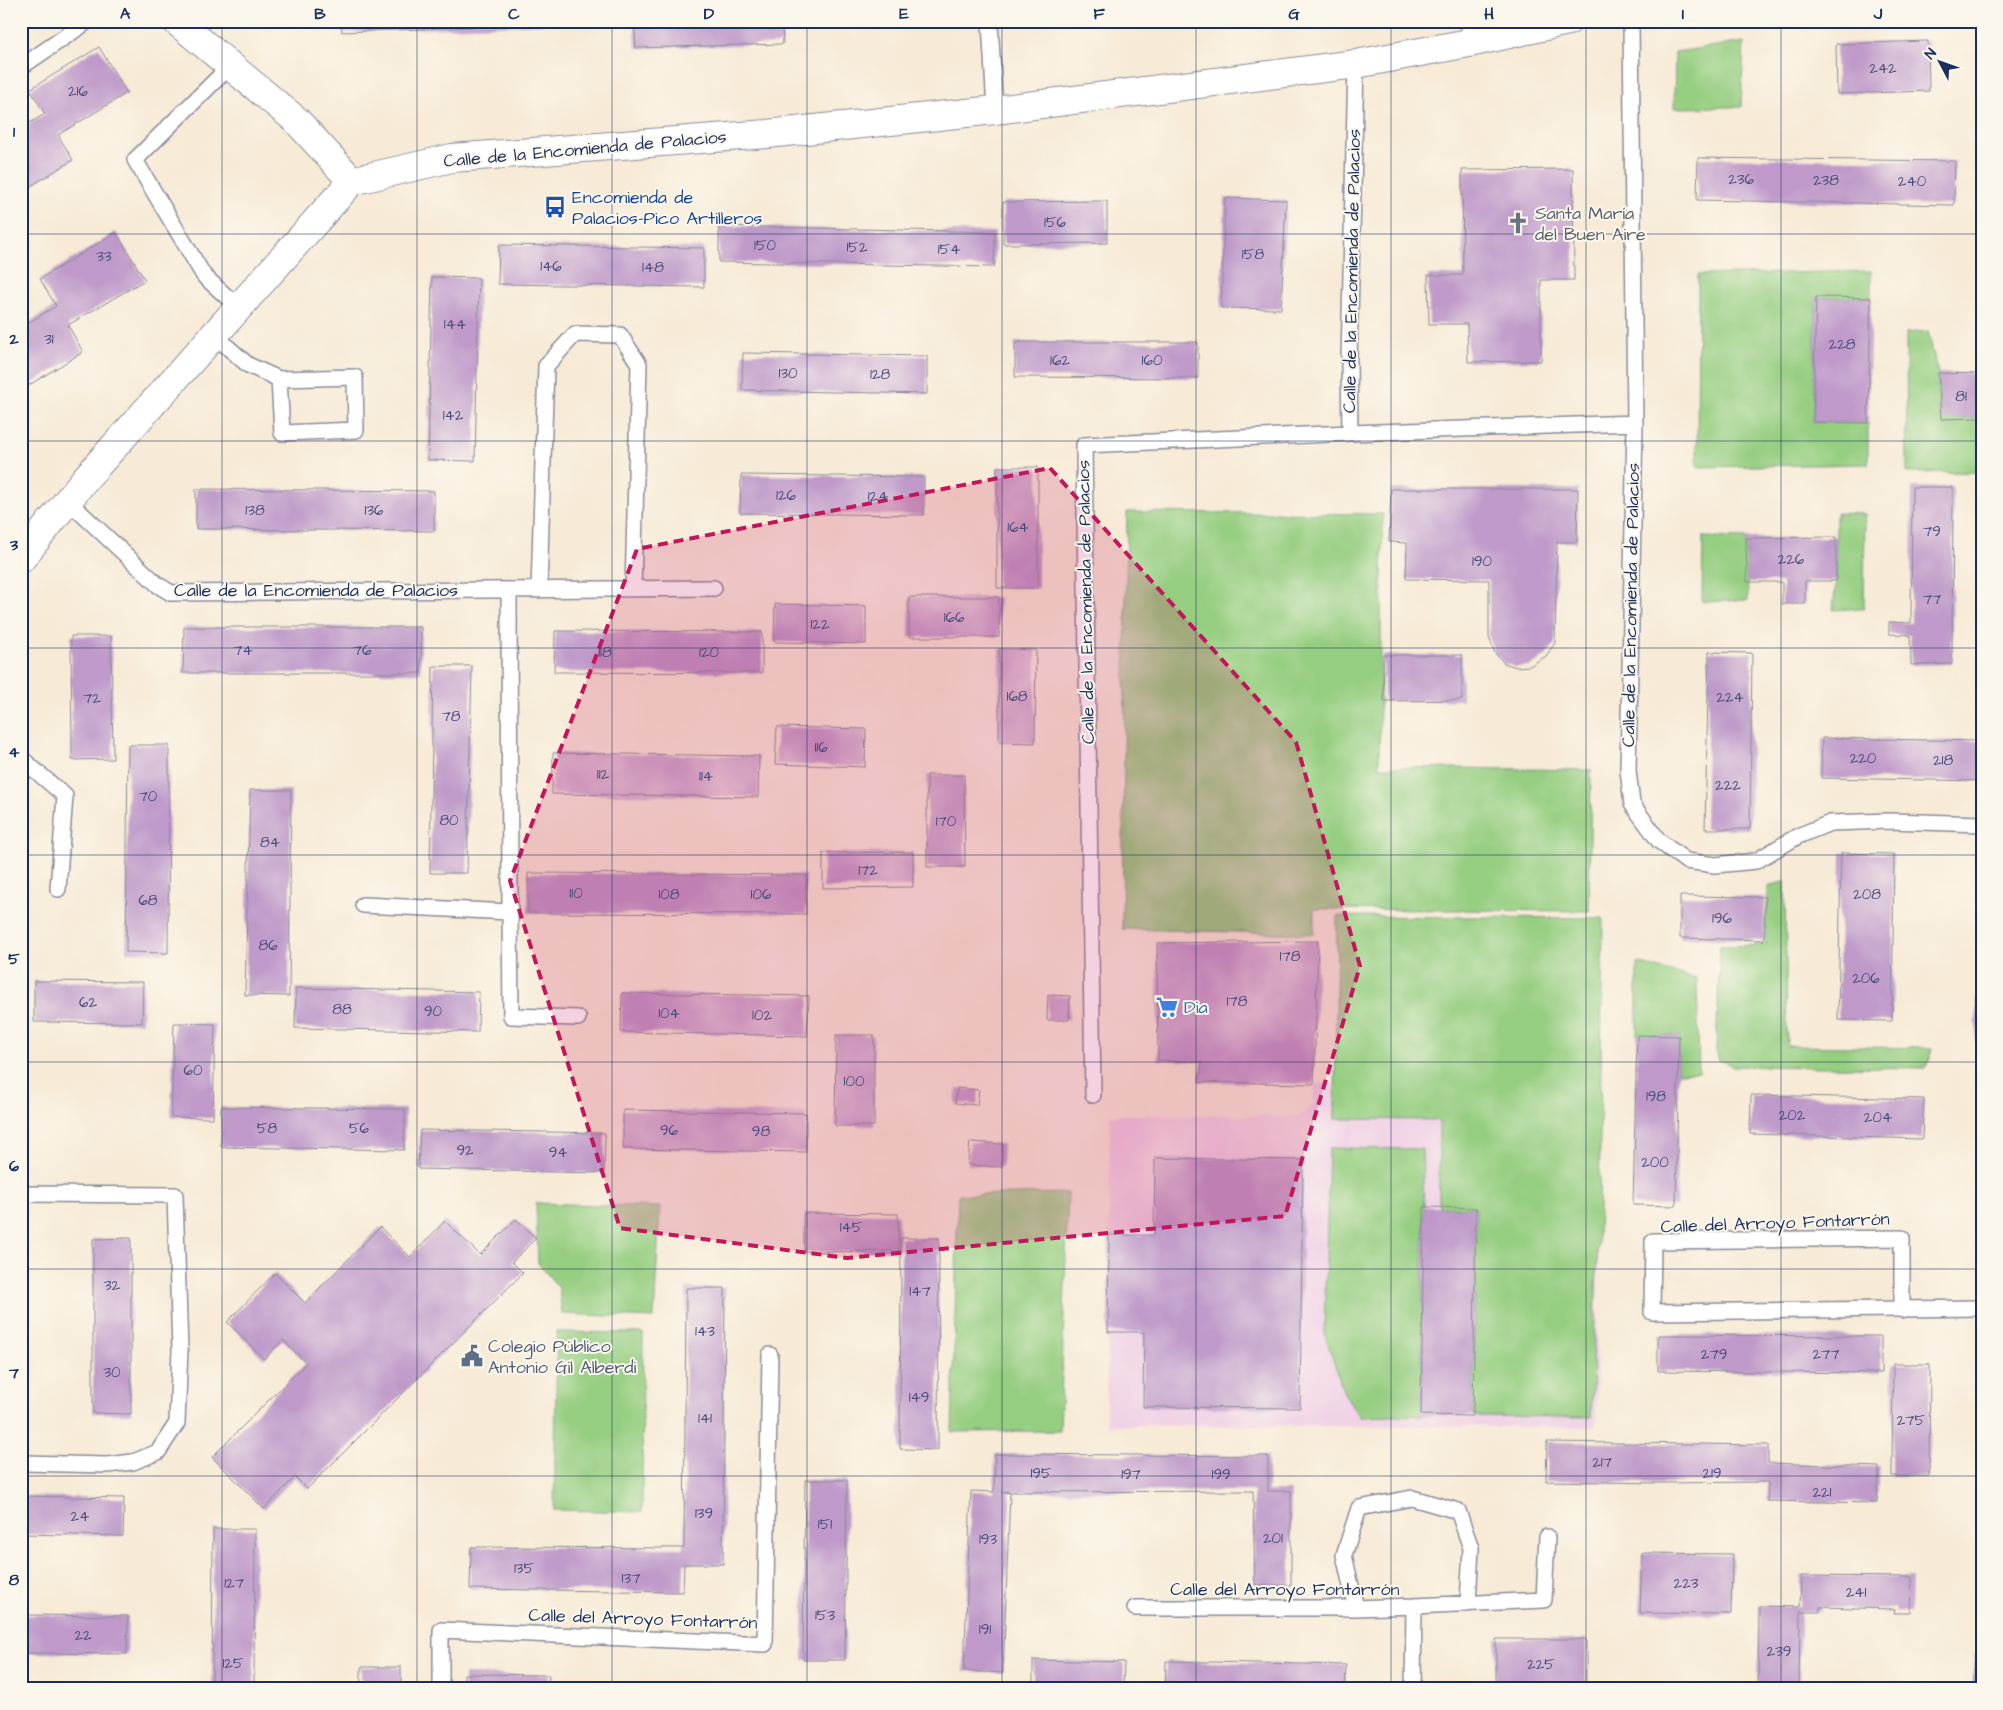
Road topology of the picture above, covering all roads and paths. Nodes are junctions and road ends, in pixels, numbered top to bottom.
1 (88, 21) edge
2 (176, 21) edge
3 (990, 21) edge
4 (1568, 21) edge
5 (1631, 21) edge
6 (1469, 32) edge
7 (1356, 64) junction
8 (230, 66) junction
9 (21, 67) edge
10 (995, 110) junction
11 (352, 181) junction
12 (238, 307) junction
13 (214, 335) junction
14 (278, 379) junction
15 (1635, 423) junction
16 (1350, 433) junction
17 (68, 501) junction
18 (21, 559) edge
19 (714, 588) dead end
20 (633, 589) junction
21 (509, 590) junction
22 (539, 590) junction
23 (21, 758) edge
24 (1982, 824) edge
25 (58, 889) dead end
26 (363, 905) dead end
27 (510, 912) junction
28 (578, 1018) dead end
29 (1092, 1095) dead end
30 (21, 1194) edge
31 (1982, 1308) edge
32 (1902, 1310) junction
33 (770, 1355) dead end
34 (23, 1463) dead end
35 (1546, 1537) dead end
36 (1468, 1604) junction
37 (1414, 1606) junction
38 (1135, 1608) dead end
39 (1356, 1608) junction
40 (440, 1689) edge
41 (1414, 1689) edge

1 - 9 lane
2 - 8 street
3 - 10 lane
4 - 6 street, Calle de la Encomienda de Palacios
5 - 15 lane, Calle de la Encomienda de Palacios
6 - 7 street, Calle de la Encomienda de Palacios
7 - 10 street, Calle de la Encomienda de Palacios
7 - 16 lane, Calle de la Encomienda de Palacios
8 - 11 street
8 - 12 lane
10 - 11 street, Calle de la Encomienda de Palacios
11 - 12 street
12 - 13 street
13 - 14 lane
13 - 17 street
14 - 14 lane
15 - 16 lane
15 - 24 lane, Calle de la Encomienda de Palacios
16 - 29 lane, Calle de la Encomienda de Palacios
17 - 18 street
17 - 21 lane, Calle de la Encomienda de Palacios
19 - 20 lane, Calle de la Encomienda de Palacios
20 - 22 lane, Calle de la Encomienda de Palacios
20 - 22 lane
21 - 22 lane, Calle de la Encomienda de Palacios
21 - 27 lane
23 - 25 lane
26 - 27 lane
27 - 28 lane
30 - 34 lane
31 - 32 lane, Calle del Arroyo Fontarrón
32 - 32 lane, Calle del Arroyo Fontarrón
33 - 40 lane, Calle del Arroyo Fontarrón
35 - 36 lane
36 - 37 lane
36 - 39 lane
37 - 39 lane, Calle del Arroyo Fontarrón
37 - 41 lane, Calle del Arroyo Fontarrón
38 - 39 lane, Calle del Arroyo Fontarrón

